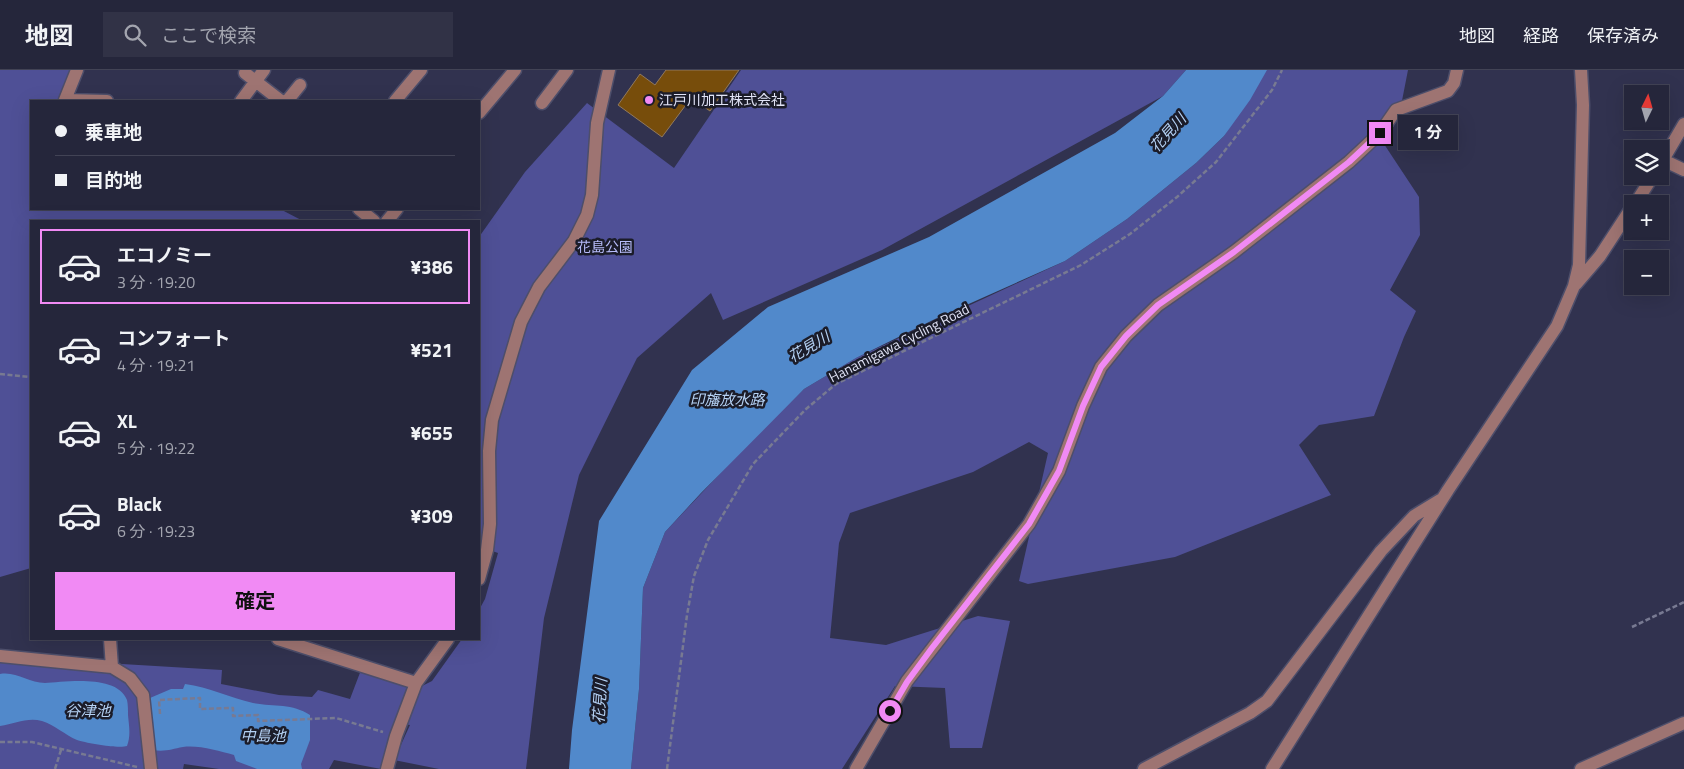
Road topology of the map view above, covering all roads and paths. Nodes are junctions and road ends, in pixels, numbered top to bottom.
1 (77, 70) edge
2 (264, 70) edge
3 (421, 70) edge
4 (515, 70) edge
5 (567, 70) edge
6 (608, 70) edge
7 (1282, 70) edge
8 (1456, 70) edge
9 (1581, 70) edge
10 (250, 77) junction
11 (300, 85) dead end
12 (65, 100) edge
13 (241, 100) edge
14 (280, 100) edge
15 (288, 100) edge
16 (396, 100) edge
17 (542, 103) dead end
18 (480, 112) edge
19 (1684, 124) edge
20 (1669, 150) edge
21 (1669, 165) edge
22 (1684, 170) edge
23 (360, 210) edge
24 (397, 210) edge
25 (1624, 219) edge
26 (373, 220) edge
27 (388, 220) edge
28 (1574, 286) junction
29 (0, 374) edge
30 (30, 377) edge
31 (1443, 498) junction
32 (480, 575) edge
33 (1684, 602) edge
34 (1632, 627) dead end
35 (110, 640) edge
36 (281, 640) edge
37 (447, 640) edge
38 (0, 656) edge
39 (112, 667) junction
40 (416, 683) junction
41 (160, 717) dead end
42 (1684, 724) edge
43 (396, 736) junction
44 (0, 742) edge
45 (60, 750) junction
46 (151, 768) edge
47 (55, 769) edge
48 (387, 769) edge
49 (667, 769) edge
50 (856, 769) edge
51 (1144, 769) edge
52 (1272, 769) edge
53 (1581, 769) edge

1 - 12 street
2 - 10 street
3 - 16 street
4 - 18 street
5 - 17 street
6 - 32 street
7 - 49 path, Hanamigawa Cycling Road
8 - 50 street
9 - 28 street
10 - 13 street
10 - 14 street
11 - 15 street
19 - 20 street
21 - 22 street
23 - 26 street
24 - 27 street
25 - 28 street
28 - 31 street
29 - 30 path
31 - 51 street
31 - 52 street
33 - 34 path
35 - 39 street
36 - 40 street
37 - 40 street
38 - 39 street
39 - 46 street
40 - 43 street
41 - 43 path
42 - 53 street
43 - 48 street
44 - 45 path
45 - 46 path
45 - 47 path

